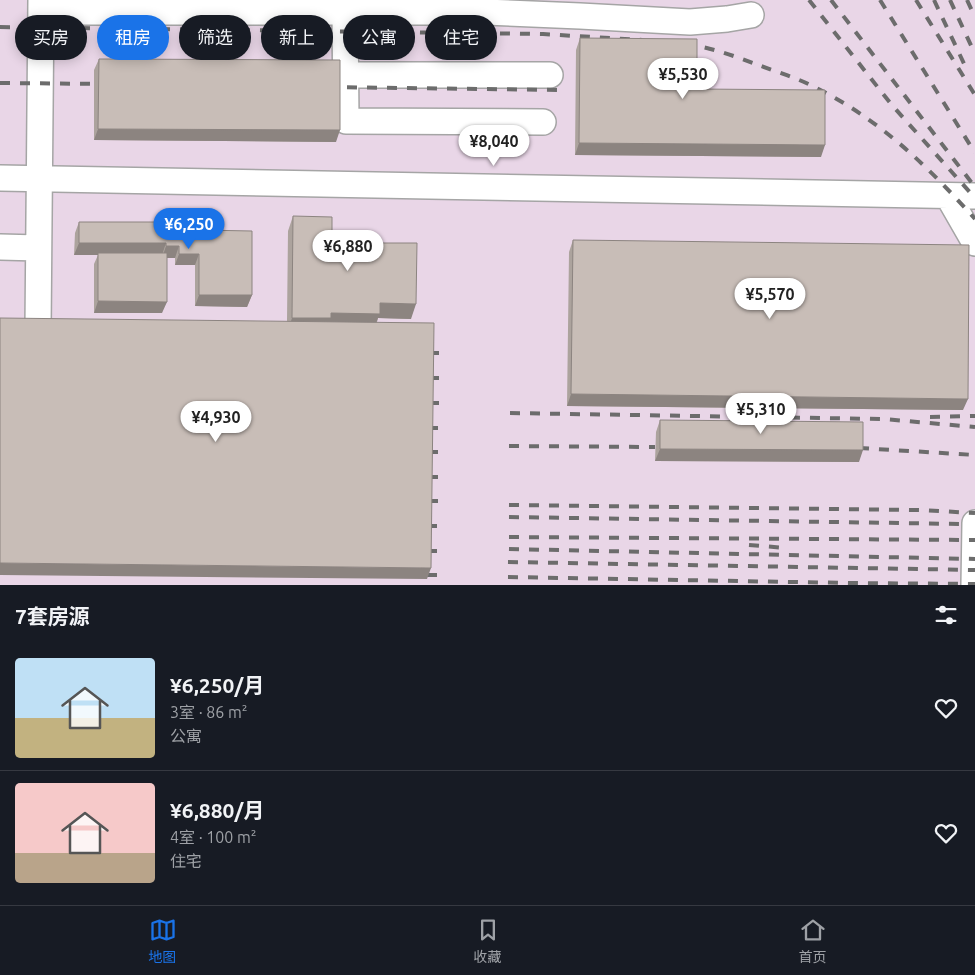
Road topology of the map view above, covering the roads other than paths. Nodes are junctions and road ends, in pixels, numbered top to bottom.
1 (41, 6) edge
2 (345, 12) junction
3 (751, 15) dead end
4 (345, 75) junction
5 (550, 75) dead end
6 (542, 122) dead end
7 (0, 178) edge
8 (39, 178) junction
9 (948, 196) junction
10 (975, 196) edge
11 (975, 243) edge
12 (0, 247) edge
13 (38, 248) junction
14 (38, 329) edge
15 (975, 523) edge
16 (974, 585) edge

1 - 2 street
1 - 8 street
2 - 3 street
2 - 4 street
4 - 5 street
4 - 6 street
7 - 8 street
8 - 9 street
8 - 13 street
9 - 10 street
9 - 11 street
12 - 13 street
13 - 14 street
15 - 16 street

